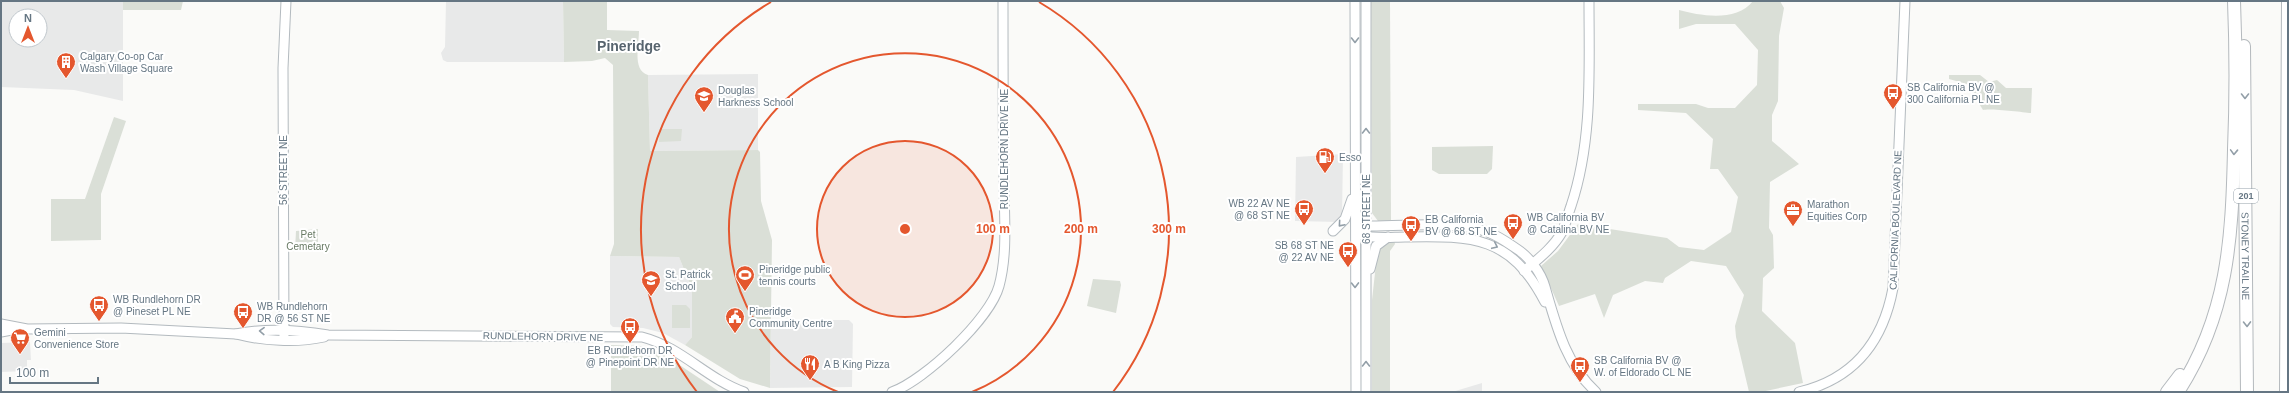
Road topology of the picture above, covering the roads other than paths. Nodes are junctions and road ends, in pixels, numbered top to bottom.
1 (286, 1) edge
2 (1003, 1) edge
3 (1355, 1) edge
4 (1366, 1) edge
5 (1589, 1) edge
6 (1905, 1) edge
7 (2234, 1) edge
8 (2240, 1) edge
9 (2288, 1) edge
10 (2287, 122) edge
11 (1355, 188) junction
12 (1366, 226) junction
13 (1334, 231) dead end
14 (1355, 232) junction
15 (1366, 236) junction
16 (1388, 237) junction
17 (1533, 264) junction
18 (1524, 271) junction
19 (1366, 286) junction
20 (2215, 313) junction
21 (1552, 314) junction
22 (1, 324) edge
23 (20, 328) junction
24 (1, 332) edge
25 (284, 336) junction
26 (744, 392) edge
27 (892, 392) edge
28 (1356, 392) edge
29 (1366, 392) edge
30 (1596, 392) edge
31 (1799, 392) edge
32 (2167, 392) edge
33 (2178, 392) edge
34 (2247, 392) edge
35 (2286, 392) edge

1 - 25 street, 56 STREET NE
2 - 27 street, RUNDLEHORN DRIVE NE
3 -> 11 street, 68 STREET NE
12 -> 4 street, 68 STREET NE
5 - 17 street
6 - 31 street, CALIFORNIA BOULEVARD NE
7 -> 20 highway
8 -> 34 highway, STONEY TRAIL NE / 201
9 - 10 highway
10 - 35 highway
11 -> 13 street
11 - 14 street, 68 STREET NE
12 - 14 street
12 - 15 street, 68 STREET NE
12 - 17 street
14 - 15 street
14 -> 28 street, 68 STREET NE
15 - 16 street
15 - 19 street, 68 STREET NE
16 -> 18 street
16 - 19 street
17 - 18 street
17 - 21 street
18 - 21 street
29 -> 19 street, 68 STREET NE
20 - 32 highway
20 - 33 highway
21 - 30 street
22 - 23 street, RUNDLEHORN DRIVE NE
23 - 24 street, RUNDLEHORN DRIVE NE
23 - 25 street, RUNDLEHORN DRIVE NE
25 - 26 street, RUNDLEHORN DRIVE NE

